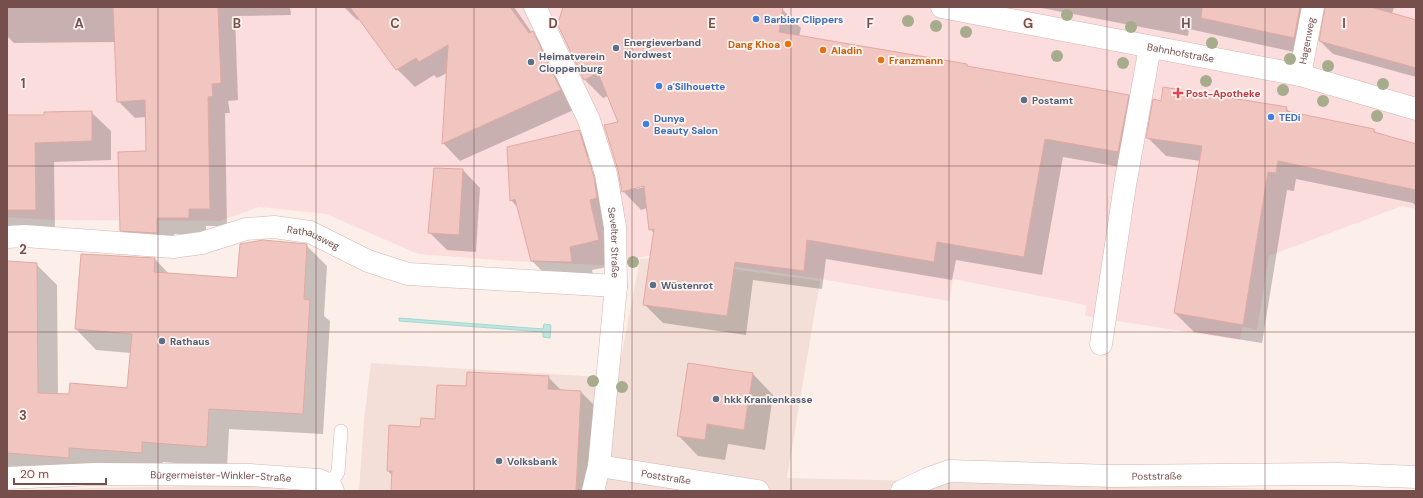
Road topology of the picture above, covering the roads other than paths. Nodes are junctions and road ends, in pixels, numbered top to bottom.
1 (535, 7) edge
2 (1313, 7) edge
3 (952, 8) edge
4 (1150, 47) junction
5 (1300, 75) junction
6 (1416, 109) edge
7 (7, 237) edge
8 (616, 286) junction
9 (1101, 344) dead end
10 (341, 431) dead end
11 (599, 466) junction
12 (1416, 477) edge
13 (7, 478) edge
14 (332, 488) edge
15 (593, 491) edge
16 (758, 491) edge
17 (902, 491) edge

1 - 8 street, Sevelter Straße
2 - 5 street, Hagenweg
3 - 4 street, Bahnhofstraße
4 - 5 street, Bahnhofstraße
4 - 9 street
5 - 6 street, Bahnhofstraße
7 - 8 street, Rathausweg
8 - 11 street, Sevelter Straße
10 - 14 lane
11 - 15 street, Sevelter Straße
11 - 16 street, Poststraße
12 - 17 street, Poststraße
13 - 14 street, Bürgermeister-Winkler-Straße

